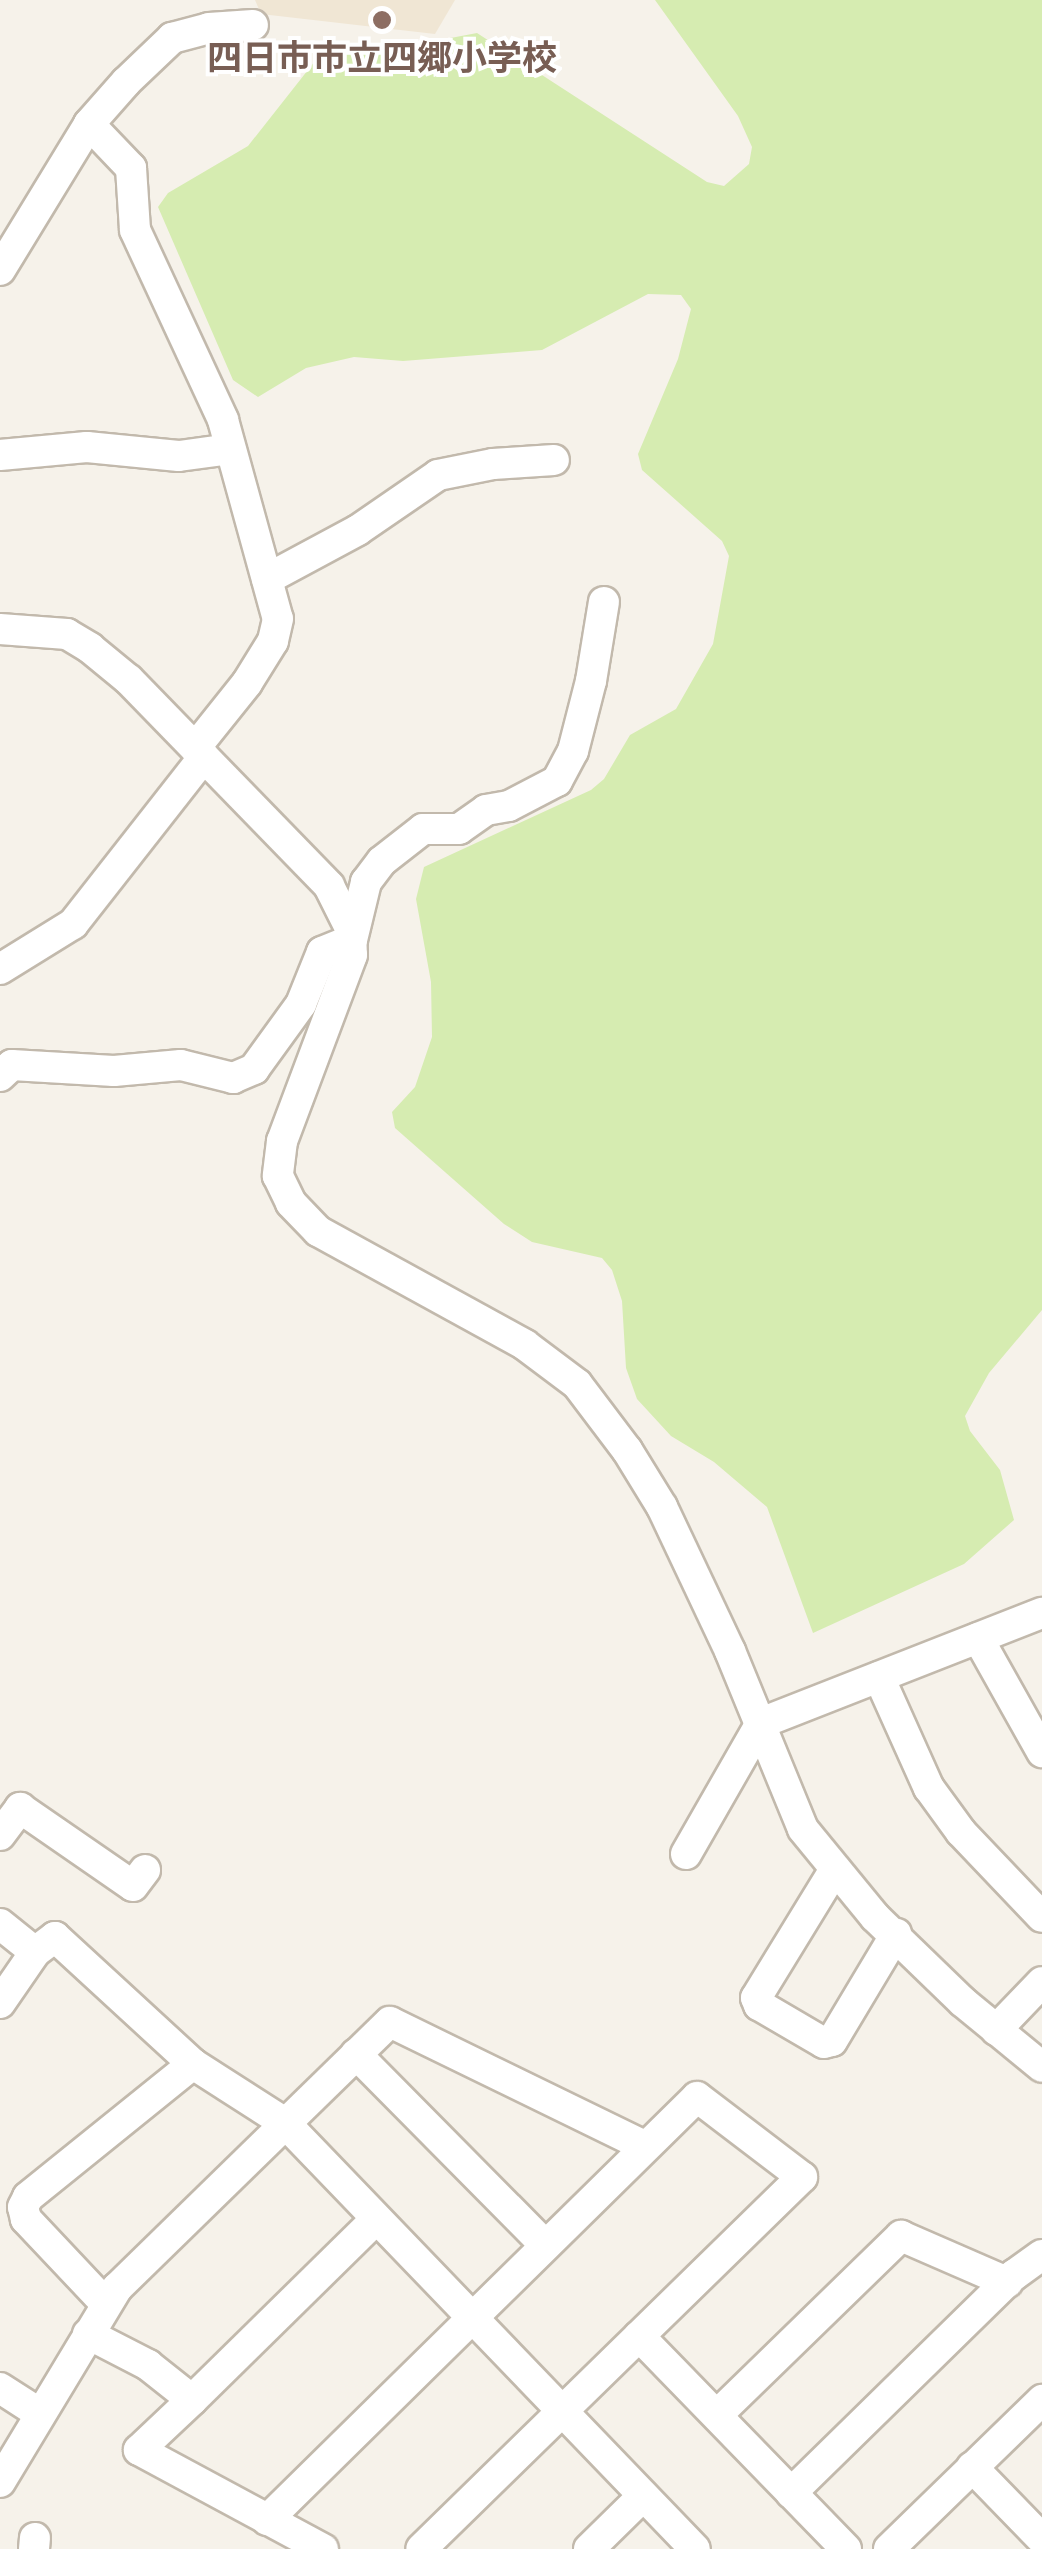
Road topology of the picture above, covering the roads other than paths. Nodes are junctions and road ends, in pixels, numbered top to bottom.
1 (253, 25) dead end
2 (89, 124) junction
3 (0, 270) edge
4 (230, 449) junction
5 (0, 455) edge
6 (554, 460) dead end
7 (267, 580) junction
8 (604, 602) dead end
9 (0, 629) edge
10 (200, 753) junction
11 (352, 940) junction
12 (0, 969) edge
13 (4, 1064) edge
14 (1042, 1613) edge
15 (978, 1638) junction
16 (878, 1677) junction
17 (761, 1723) junction
18 (1042, 1752) edge
19 (0, 1835) edge
20 (686, 1854) dead end
21 (835, 1869) junction
22 (145, 1870) dead end
23 (1042, 1917) edge
24 (0, 1924) edge
25 (896, 1934) junction
26 (35, 1952) junction
27 (1042, 1982) edge
28 (0, 2003) edge
29 (996, 2030) junction
30 (356, 2054) junction
31 (193, 2064) junction
32 (1042, 2067) edge
33 (285, 2124) junction
34 (644, 2146) junction
35 (376, 2219) junction
36 (544, 2244) junction
37 (1042, 2255) edge
38 (1007, 2282) junction
39 (106, 2304) junction
40 (471, 2316) junction
41 (88, 2334) junction
42 (639, 2336) junction
43 (0, 2388) edge
44 (192, 2400) junction
45 (1042, 2400) edge
46 (562, 2410) junction
47 (40, 2413) junction
48 (717, 2415) junction
49 (972, 2467) junction
50 (0, 2482) edge
51 (792, 2493) junction
52 (643, 2496) junction
53 (267, 2520) junction
54 (1042, 2539) edge
55 (323, 2549) edge
56 (421, 2549) edge
57 (589, 2549) edge
58 (695, 2549) edge
59 (846, 2549) edge
60 (890, 2549) edge

1 - 2 street
2 - 3 street
2 - 4 street
4 - 5 street
4 - 7 street
6 - 7 street
7 - 10 street
8 - 11 street
9 - 10 street
10 - 11 street
10 - 12 street
11 - 13 street
11 - 17 street
14 - 15 street
15 - 16 street
15 - 18 street
16 - 17 street
16 - 23 street
17 - 20 street
17 - 21 street
19 - 22 street
21 - 25 street
21 - 25 street
24 - 26 street
25 - 29 street
26 - 28 street
26 - 31 street
27 - 29 street
29 - 32 street
30 - 33 street
30 - 34 street
30 - 36 street
31 - 33 street
31 - 39 street
33 - 35 street
33 - 39 street
34 - 36 street
34 - 42 street
35 - 40 street
35 - 44 street
36 - 40 street
37 - 38 street
38 - 48 street
38 - 51 street
39 - 41 street
40 - 46 street
40 - 53 street
41 - 44 street
41 - 47 street
42 - 46 street
42 - 48 street
43 - 47 street
44 - 53 street
45 - 49 street
46 - 52 street
46 - 56 street
47 - 50 street
48 - 51 street
49 - 54 street
49 - 60 street
51 - 59 street
52 - 57 street
52 - 58 street
53 - 55 street

